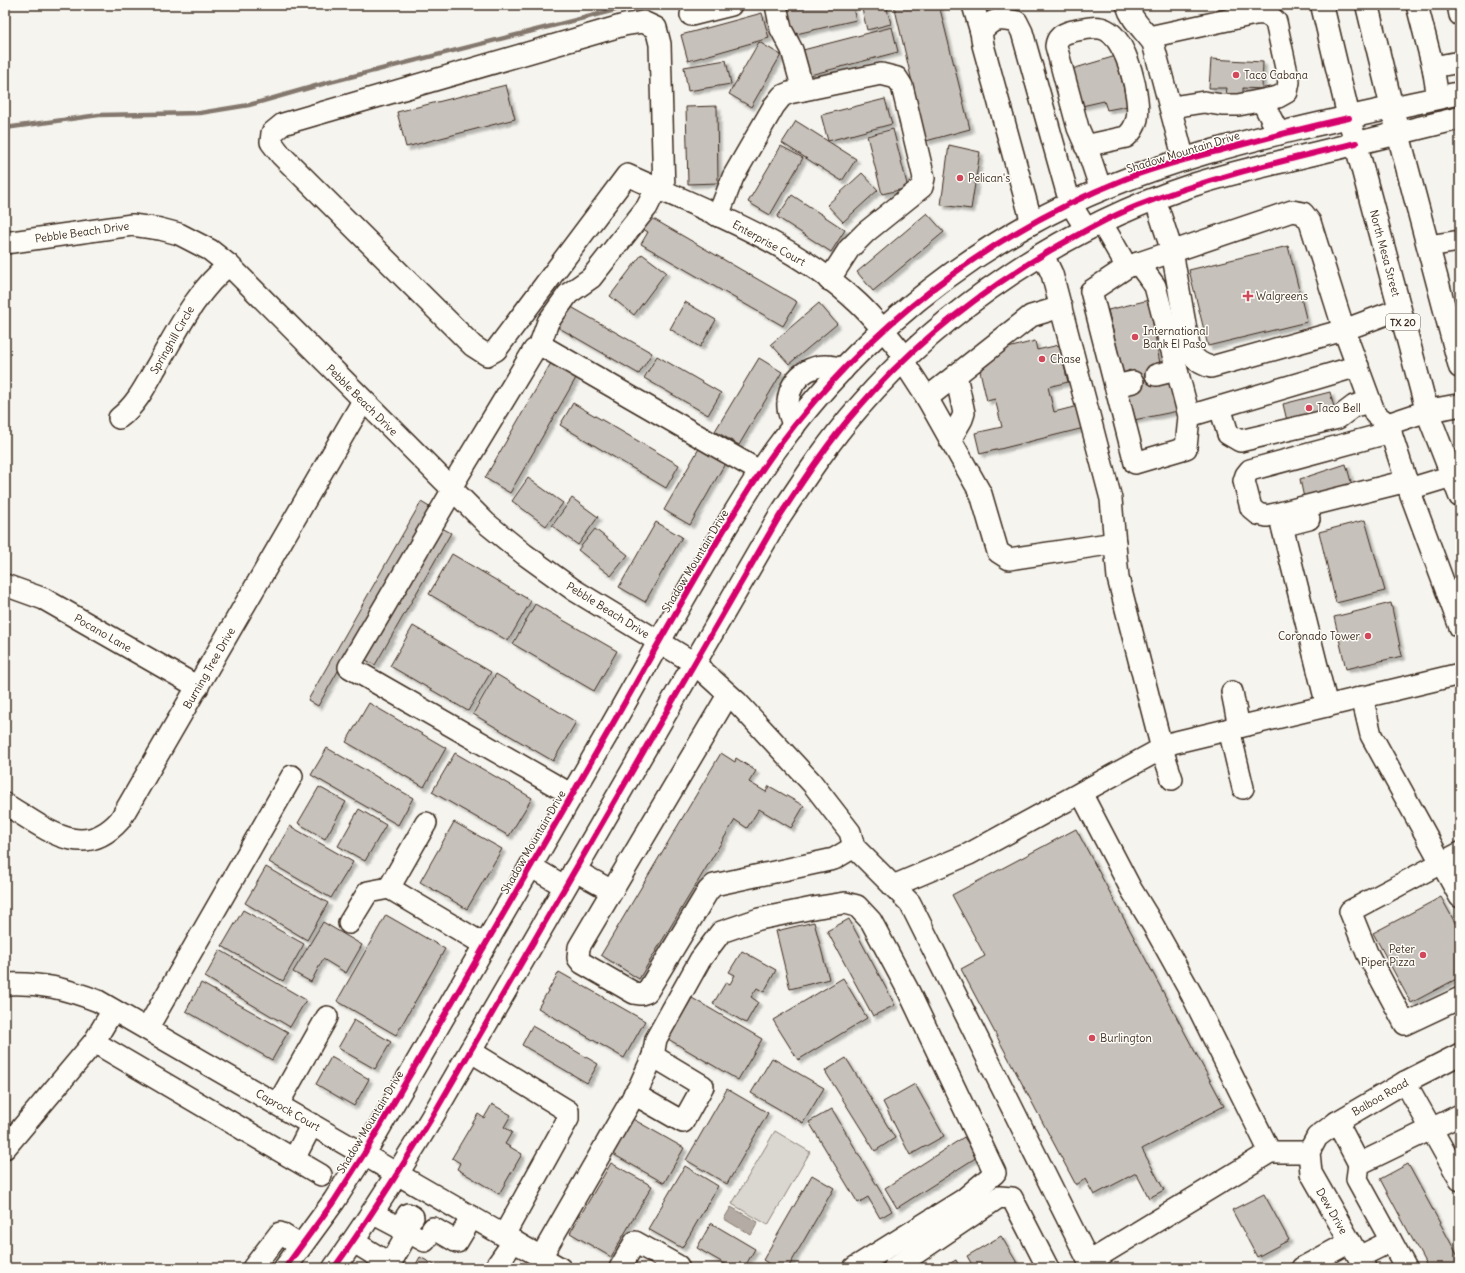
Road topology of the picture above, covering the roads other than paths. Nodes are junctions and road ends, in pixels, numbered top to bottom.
1 (731, 5) edge
2 (776, 5) edge
3 (973, 5) edge
4 (1127, 5) edge
5 (1322, 5) edge
6 (1417, 5) edge
7 (1458, 5) edge
8 (1370, 6) edge
9 (1015, 14) edge
10 (691, 15) dead end
11 (1460, 16) edge
12 (981, 32) junction
13 (1149, 37) junction
14 (1460, 62) edge
15 (1433, 67) junction
16 (803, 90) junction
17 (1460, 93) edge
18 (1438, 98) junction
19 (1262, 101) junction
20 (1172, 107) junction
21 (1392, 108) junction
22 (1349, 118) junction
23 (1460, 120) edge
24 (1398, 133) junction
25 (1279, 134) junction
26 (1356, 144) junction
27 (1085, 146) junction
28 (1184, 160) junction
29 (660, 190) junction
30 (1101, 190) junction
31 (1155, 199) junction
32 (1070, 203) junction
33 (718, 216) junction
34 (1032, 223) junction
35 (1094, 226) junction
36 (1460, 240) edge
37 (5, 243) edge
38 (1428, 246) junction
39 (1172, 251) junction
40 (1043, 255) junction
41 (229, 265) junction
42 (1133, 265) junction
43 (829, 280) junction
44 (1061, 307) junction
45 (1400, 309) junction
46 (884, 330) junction
47 (1344, 330) junction
48 (539, 347) junction
49 (905, 359) junction
50 (1358, 366) junction
51 (1460, 367) edge
52 (1176, 370) junction
53 (956, 375) junction
54 (1156, 375) dead end
55 (927, 398) junction
56 (363, 401) junction
57 (1370, 402) junction
58 (1460, 405) edge
59 (1220, 407) junction
60 (1427, 411) junction
61 (1189, 416) junction
62 (119, 418) dead end
63 (1390, 428) junction
64 (950, 440) junction
65 (761, 472) junction
66 (1452, 476) junction
67 (1409, 489) junction
68 (451, 490) junction
69 (1460, 496) edge
70 (1115, 543) junction
71 (5, 584) edge
72 (1460, 627) edge
73 (659, 642) junction
74 (694, 663) junction
75 (1460, 674) edge
76 (198, 688) junction
77 (1232, 692) dead end
78 (728, 694) junction
79 (1362, 697) junction
80 (1327, 706) junction
81 (1234, 728) junction
82 (1162, 749) junction
83 (292, 776) dead end
84 (1172, 779) dead end
85 (1243, 788) dead end
86 (1081, 793) junction
87 (572, 795) junction
88 (5, 804) edge
89 (426, 823) dead end
90 (854, 847) junction
91 (1460, 853) edge
92 (1442, 862) junction
93 (530, 866) junction
94 (569, 878) junction
95 (893, 886) junction
96 (389, 888) junction
97 (612, 891) junction
98 (1460, 897) edge
99 (349, 923) dead end
100 (485, 945) junction
101 (5, 984) edge
102 (1460, 998) edge
103 (113, 1010) junction
104 (327, 1017) dead end
105 (147, 1029) junction
106 (94, 1042) junction
107 (470, 1051) junction
108 (1460, 1054) edge
109 (653, 1056) junction
110 (1405, 1082) junction
111 (634, 1094) junction
112 (278, 1104) junction
113 (1460, 1115) edge
114 (1337, 1122) junction
115 (312, 1124) junction
116 (1432, 1129) junction
117 (5, 1148) edge
118 (1270, 1152) junction
119 (1309, 1152) junction
120 (364, 1154) junction
121 (294, 1158) junction
122 (1359, 1164) junction
123 (1457, 1168) edge
124 (321, 1174) dead end
125 (398, 1174) junction
126 (372, 1213) junction
127 (472, 1217) junction
128 (417, 1226) junction
129 (509, 1238) junction
130 (354, 1242) junction
131 (1391, 1242) junction
132 (301, 1246) junction
133 (541, 1256) junction
134 (1358, 1256) edge
135 (252, 1268) edge
136 (285, 1268) edge
137 (334, 1268) edge
138 (495, 1268) edge
139 (560, 1268) edge
140 (620, 1268) edge
141 (676, 1268) edge
142 (854, 1268) edge
143 (894, 1268) edge
144 (1048, 1268) edge
145 (1302, 1268) edge
146 (1406, 1268) edge

1 - 10 street
2 - 16 street
3 - 12 street
4 - 13 street
5 - 22 main road, North Mesa Street / TX 20
6 - 15 street
7 - 11 street
8 - 21 main road
9 - 12 street
9 - 32 street
12 - 34 street
13 - 19 street
13 - 20 street
14 - 15 street
15 - 18 street
16 - 33 street
16 - 43 street
17 - 18 main road, Shadow Mountain Drive
18 - 21 main road, Shadow Mountain Drive
19 - 20 street
19 - 25 street
20 - 28 street
21 - 22 main road, Shadow Mountain Drive
21 - 24 main road
22 - 25 main road, Shadow Mountain Drive
22 - 26 main road, North Mesa Street / TX 20
23 - 24 main road
24 - 26 main road
24 - 38 main road
25 - 28 main road, Shadow Mountain Drive
26 - 31 main road
26 - 45 main road, North Mesa Street / TX 20
27 - 27 street
27 - 30 street
28 - 30 main road, Shadow Mountain Drive
29 - 29 street, Enterprise Court
29 - 33 street, Enterprise Court
29 - 48 street
30 - 32 main road, Shadow Mountain Drive
31 - 35 main road
31 - 39 street
32 - 34 main road, Shadow Mountain Drive
32 - 35 street
33 - 43 street, Enterprise Court
34 - 46 main road, Shadow Mountain Drive
35 - 40 main road
35 - 42 street
36 - 38 street
37 - 41 street, Pebble Beach Drive
38 - 51 main road
39 - 42 street
39 - 47 street
39 - 47 street
40 - 44 street
40 - 49 main road
41 - 56 street, Pebble Beach Drive
41 - 62 street, Springhill Circle
42 - 52 street
42 - 61 street
43 - 46 street, Enterprise Court
44 - 53 street
44 - 70 street
45 - 47 street
45 - 60 main road, North Mesa Street / TX 20
46 - 49 street, Enterprise Court
46 - 65 main road, Shadow Mountain Drive
47 - 50 street
48 - 65 street
48 - 68 street
49 - 55 street, Enterprise Court
49 - 74 main road
50 - 57 street
50 - 59 street
52 - 54 street
52 - 61 street
53 - 55 street
53 - 64 street
55 - 64 street, Enterprise Court
56 - 68 street, Pebble Beach Drive
56 - 76 street, Burning Tree Drive
57 - 59 street
57 - 63 street
58 - 60 main road
59 - 61 street
60 - 63 street
60 - 66 main road, North Mesa Street / TX 20
63 - 67 street
63 - 67 street
64 - 70 street, Enterprise Court
65 - 73 main road, Shadow Mountain Drive
66 - 67 street
66 - 69 main road, North Mesa Street / TX 20
67 - 72 street
67 - 80 street
68 - 73 street, Pebble Beach Drive
68 - 87 street
70 - 82 street
71 - 76 street, Pocano Lane
73 - 74 street, Pebble Beach Drive
73 - 87 main road, Shadow Mountain Drive
74 - 78 street, Pebble Beach Drive
74 - 94 main road
75 - 79 street
76 - 88 street, Burning Tree Drive
77 - 81 street
78 - 90 street, Pebble Beach Drive
78 - 97 street
79 - 80 street
79 - 92 street
80 - 81 street
81 - 82 street
81 - 85 street
82 - 84 street
82 - 86 street
83 - 105 street
86 - 95 street
86 - 118 street
87 - 93 main road, Shadow Mountain Drive
89 - 96 street
90 - 95 street
90 - 97 street
91 - 92 street
92 - 98 street
92 - 102 street
93 - 94 street
93 - 100 main road, Shadow Mountain Drive
94 - 97 street
94 - 107 main road
95 - 118 street
96 - 99 street
96 - 100 street
100 - 120 main road, Shadow Mountain Drive
101 - 103 street, Caprock Court
103 - 105 street, Caprock Court
103 - 106 street
104 - 112 street
105 - 112 street, Caprock Court
106 - 117 street
106 - 121 street
107 - 125 main road
107 - 129 street
108 - 110 street, Balboa Road
109 - 111 street
109 - 111 street
109 - 142 street
110 - 114 street, Balboa Road
110 - 116 street
111 - 133 street
112 - 115 street, Caprock Court
113 - 116 street
114 - 119 street, Balboa Road
114 - 122 street
115 - 120 street, Caprock Court
115 - 121 street
116 - 122 street
116 - 123 street
118 - 119 street
119 - 134 street, Dew Drive
120 - 125 street, Caprock Court
120 - 132 main road, Shadow Mountain Drive
121 - 124 street
122 - 131 street
125 - 126 main road
125 - 127 street, Caprock Court
126 - 128 street
126 - 130 main road
127 - 128 street
127 - 129 street, Caprock Court
128 - 130 street
129 - 133 street, Caprock Court
129 - 138 street
130 - 137 main road
131 - 134 street
131 - 146 street
132 - 135 street
132 - 136 main road, Shadow Mountain Drive
133 - 139 street, Caprock Court
134 - 145 street
140 - 141 street
143 - 144 street

